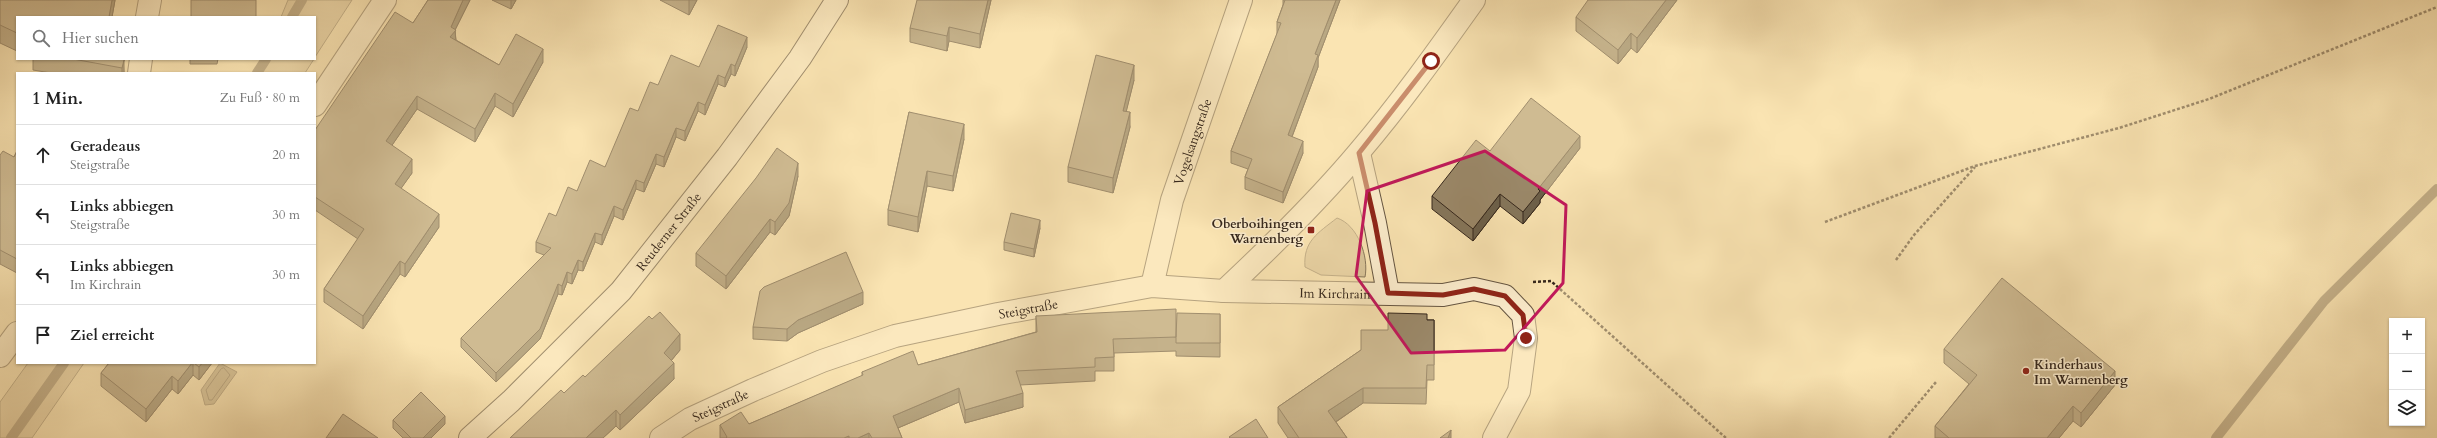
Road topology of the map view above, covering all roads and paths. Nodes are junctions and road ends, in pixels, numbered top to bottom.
1 (150, 0) edge
2 (385, 0) edge
3 (837, 0) edge
4 (1241, 0) edge
5 (1474, 0) edge
6 (2437, 7) edge
7 (147, 16) edge
8 (141, 60) edge
9 (139, 72) edge
10 (316, 104) edge
11 (1359, 153) junction
12 (1975, 166) junction
13 (1825, 222) dead end
14 (1896, 260) dead end
15 (1152, 286) junction
16 (1224, 291) junction
17 (1388, 293) junction
18 (1505, 296) junction
19 (16, 334) edge
20 (0, 356) edge
21 (1936, 382) dead end
22 (470, 438) edge
23 (662, 438) edge
24 (1494, 438) edge
25 (1726, 438) edge
26 (1888, 438) edge

1 - 7 street
2 - 10 street
3 - 22 street, Reuderner Straße
4 - 15 street, Vogelsangstraße
5 - 11 street
6 - 12 path
8 - 9 street
11 - 16 street
11 - 17 street
12 - 13 path
12 - 14 path
15 - 16 street, Steigstraße
15 - 23 street, Steigstraße
16 - 17 street, Im Kirchrain
17 - 18 street, Im Kirchrain
18 - 24 street
18 - 25 path
19 - 20 street
21 - 26 path

